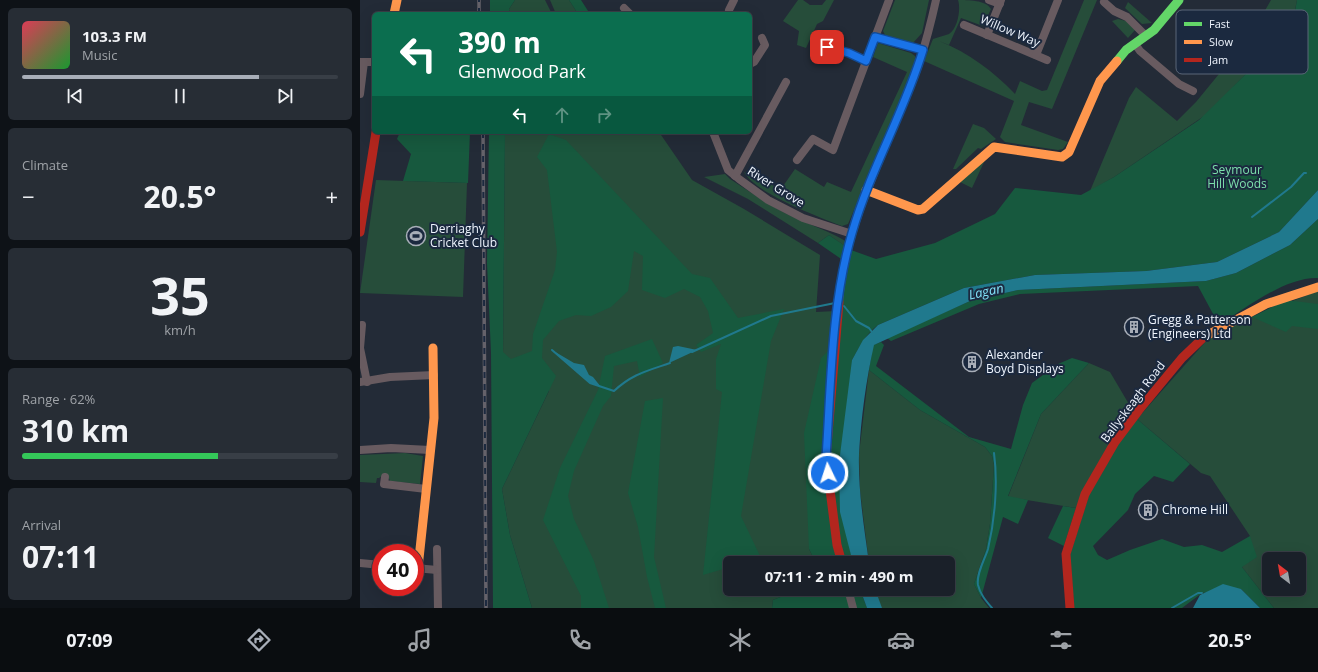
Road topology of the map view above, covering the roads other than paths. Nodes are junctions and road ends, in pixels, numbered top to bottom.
1 (888, 0) edge
2 (936, 0) edge
3 (989, 0) edge
4 (1058, 0) edge
5 (1179, 0) edge
6 (396, 1) edge
7 (1001, 2) edge
8 (1104, 2) dead end
9 (394, 12) edge
10 (964, 25) dead end
11 (986, 35) junction
12 (1146, 36) junction
13 (875, 37) junction
14 (762, 38) dead end
15 (1135, 44) junction
16 (827, 47) dead end
17 (923, 50) junction
18 (1036, 55) junction
19 (1046, 60) dead end
20 (866, 61) junction
21 (362, 62) edge
22 (752, 63) edge
23 (786, 82) dead end
24 (1193, 92) dead end
25 (360, 94) edge
26 (376, 134) edge
27 (714, 134) edge
28 (797, 160) dead end
29 (735, 176) junction
30 (866, 190) junction
31 (360, 232) edge
32 (852, 234) junction
33 (1318, 287) edge
34 (839, 303) joint
35 (362, 325) dead end
36 (434, 348) dead end
37 (434, 375) junction
38 (363, 382) edge
39 (360, 450) edge
40 (430, 450) junction
41 (384, 478) dead end
42 (426, 489) junction
43 (420, 544) edge
44 (437, 549) dead end
45 (840, 556) edge
46 (360, 563) edge
47 (372, 564) edge
48 (424, 569) edge
49 (437, 570) junction
50 (850, 596) edge
51 (438, 608) edge
52 (853, 608) edge
53 (1070, 608) edge

1 - 13 street
2 - 17 street
3 - 7 street
4 - 18 street
5 - 12 street
6 - 9 street
7 - 11 street
8 - 12 street
10 - 11 street, Willow Way
11 - 18 street, Willow Way
12 - 15 street
13 - 17 street
13 - 20 street
14 - 22 street
15 - 24 street
15 - 30 street
16 - 20 street
17 - 30 street
18 - 19 street, Willow Way
20 - 28 street
21 - 25 street
23 - 29 street
26 - 31 street
27 - 29 street, River Grove
29 - 32 street, River Grove
30 - 32 street
32 - 34 street
33 - 53 street, Ballyskeagh Road
34 - 45 street
35 - 38 street
36 - 37 street
37 - 38 street
37 - 40 street
39 - 40 street
40 - 42 street
41 - 42 street
42 - 43 street
44 - 49 street
46 - 47 street
48 - 49 street
49 - 51 street
50 - 52 street

